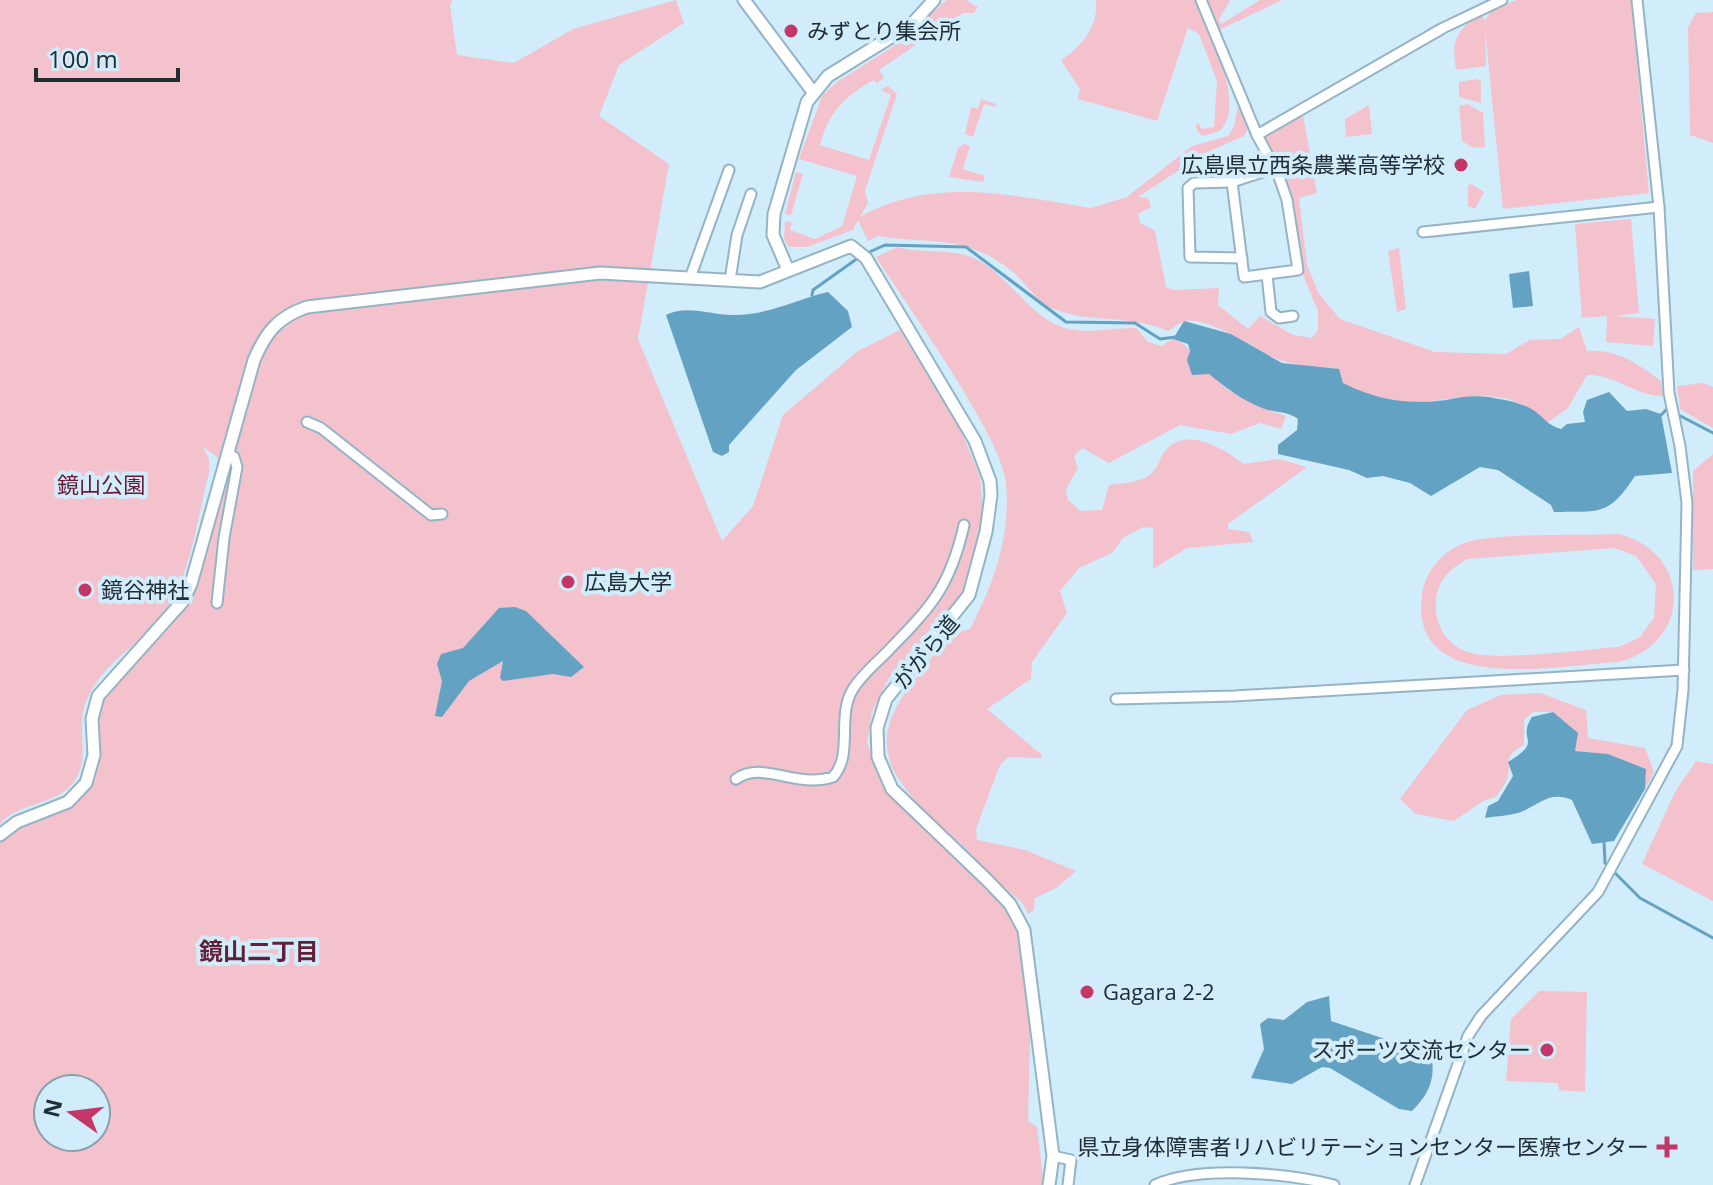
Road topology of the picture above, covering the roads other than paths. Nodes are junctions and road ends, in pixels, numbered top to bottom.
1 (744, 0) edge
2 (934, 0) edge
3 (1201, 0) edge
4 (1502, 0) edge
5 (1637, 0) edge
6 (813, 92) junction
7 (1257, 135) junction
8 (1275, 168) junction
9 (729, 170) dead end
10 (1232, 182) junction
11 (751, 194) dead end
12 (1659, 207) junction
13 (1423, 232) dead end
14 (1242, 258) junction
15 (788, 270) junction
16 (1267, 275) junction
17 (690, 278) junction
18 (730, 280) junction
19 (1293, 316) dead end
20 (307, 422) dead end
21 (228, 453) junction
22 (442, 514) dead end
23 (964, 525) dead end
24 (217, 603) dead end
25 (1684, 670) junction
26 (1116, 699) dead end
27 (736, 779) dead end
28 (0, 835) edge
29 (1053, 1156) junction
30 (1185, 1181) edge
31 (1049, 1185) edge
32 (1068, 1185) edge
33 (1155, 1185) edge
34 (1334, 1185) edge
35 (1415, 1185) edge

1 - 6 street
2 - 6 street
3 - 7 street
4 - 7 street
5 - 12 street
6 - 15 street
7 - 8 street
8 - 10 street
8 - 16 street
9 - 17 street
10 - 14 street
10 - 14 street
11 - 18 street
12 - 13 street
12 - 25 street
14 - 16 street
15 - 18 street
15 - 29 street, ががら道
16 - 19 street
17 - 18 street
17 - 21 street
20 - 22 street
21 - 24 street
21 - 28 street
23 - 27 street
25 - 26 street
25 - 35 street
29 - 31 street, ががら道
29 - 32 street
30 - 33 street
30 - 34 street

